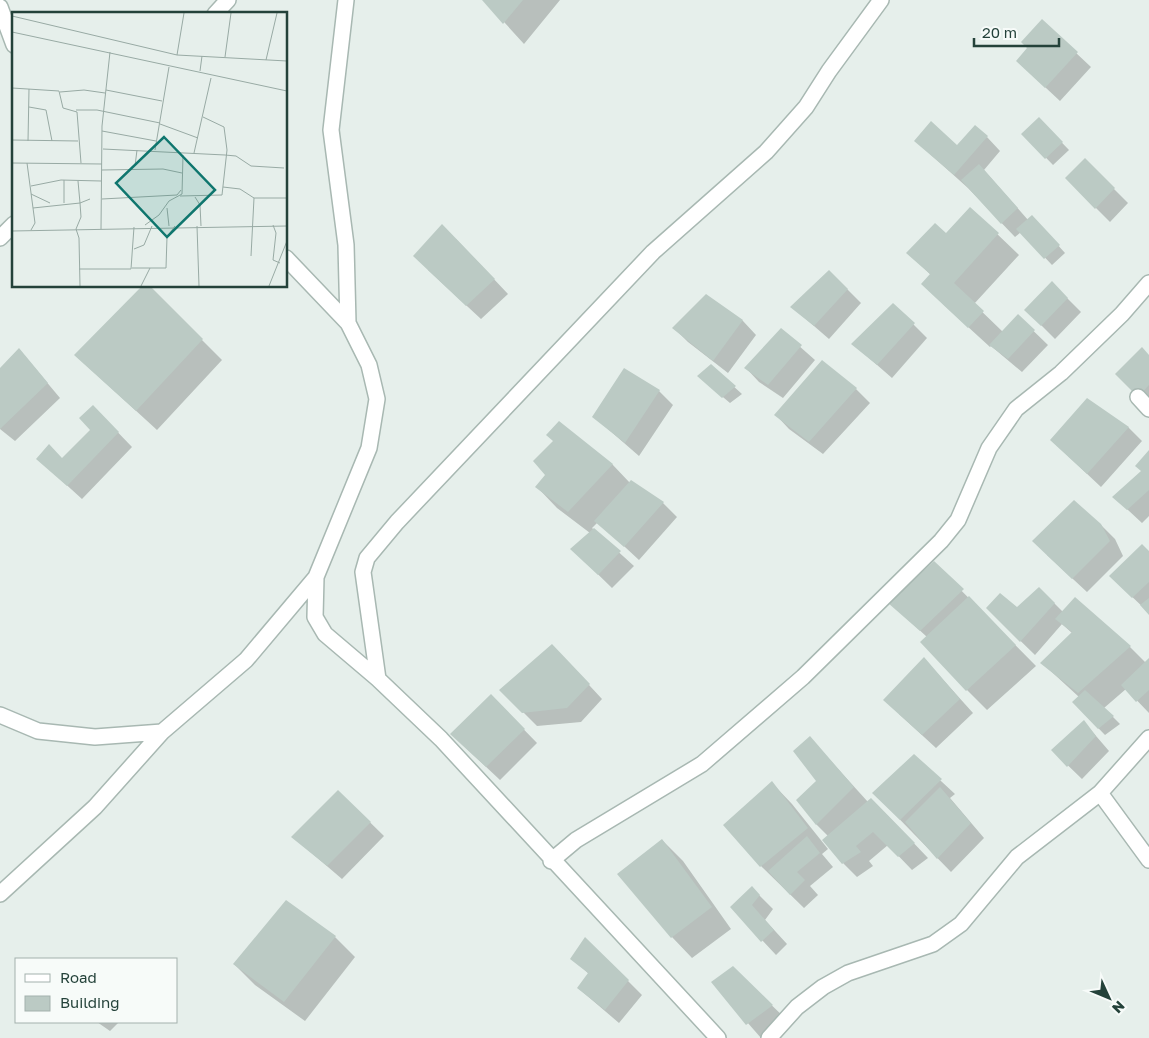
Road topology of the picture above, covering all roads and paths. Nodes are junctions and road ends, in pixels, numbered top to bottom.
1 (228, 0) edge
2 (346, 0) edge
3 (881, 0) edge
4 (0, 7) edge
5 (217, 12) edge
6 (12, 40) edge
7 (12, 226) edge
8 (0, 238) edge
9 (288, 260) edge
10 (1149, 283) edge
11 (348, 323) junction
12 (1138, 397) dead end
13 (1149, 410) edge
14 (316, 577) junction
15 (378, 680) junction
16 (0, 715) edge
17 (162, 732) junction
18 (1149, 738) edge
19 (1100, 793) junction
20 (1149, 860) edge
21 (551, 861) junction
22 (0, 894) edge
23 (718, 1038) edge
24 (769, 1038) edge

1 - 5 street
2 - 11 street
3 - 15 street
4 - 6 street
7 - 8 street
9 - 11 street
10 - 21 street
11 - 14 street
12 - 13 street
14 - 15 street
14 - 17 street
15 - 21 street
16 - 17 street
17 - 22 street
18 - 19 street
19 - 20 street
19 - 24 street
21 - 23 street

